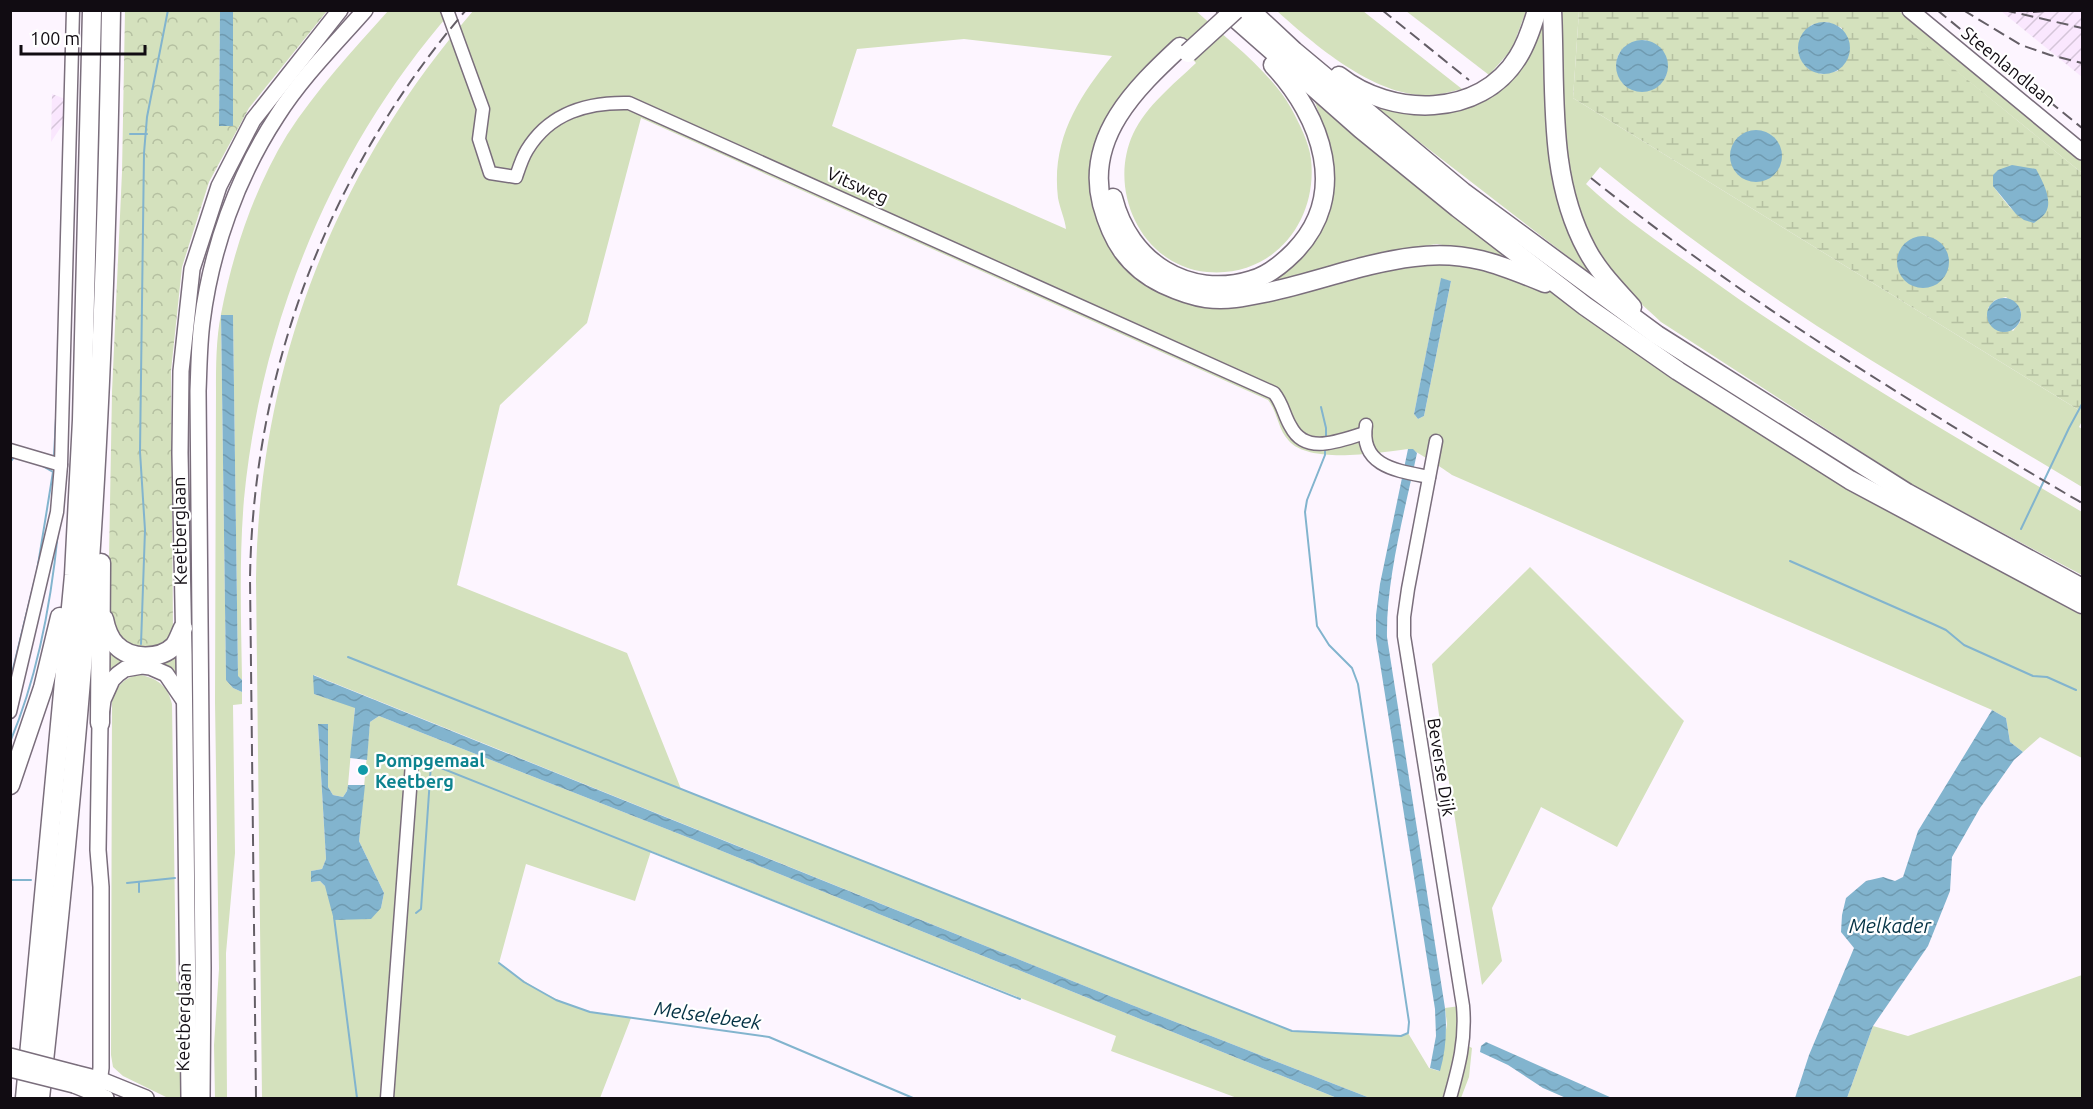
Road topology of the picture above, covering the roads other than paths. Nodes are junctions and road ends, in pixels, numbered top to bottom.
1 (73, 10) edge
2 (92, 10) edge
3 (111, 10) edge
4 (340, 10) edge
5 (365, 10) edge
6 (447, 10) edge
7 (1215, 10) edge
8 (1221, 10) edge
9 (1226, 10) edge
10 (1235, 10) edge
11 (1252, 10) edge
12 (1537, 10) edge
13 (1552, 10) edge
14 (1910, 10) edge
15 (1184, 50) junction
16 (2082, 152) edge
17 (1586, 306) junction
18 (1657, 335) junction
19 (1436, 441) dead end
20 (10, 450) edge
21 (96, 451) junction
22 (61, 465) junction
23 (1429, 477) junction
24 (74, 575) junction
25 (2082, 588) edge
26 (2082, 604) edge
27 (100, 605) junction
28 (183, 628) junction
29 (184, 702) junction
30 (10, 712) edge
31 (100, 723) junction
32 (412, 763) dead end
33 (10, 785) edge
34 (10, 1056) edge
35 (10, 1069) edge
36 (75, 1079) junction
37 (99, 1079) junction
38 (25, 1098) edge
39 (40, 1098) edge
40 (101, 1098) edge
41 (146, 1098) edge
42 (189, 1098) edge
43 (202, 1098) edge
44 (387, 1098) edge
45 (1450, 1098) edge

1 - 22 street
2 - 24 highway
3 - 21 highway
4 - 28 main road, Keetberglaan
5 - 43 main road, Keetberglaan
6 - 23 street, Vitsweg
7 - 15 highway
8 - 15 highway
9 - 17 highway
10 - 15 highway, bridge
11 - 12 highway
11 - 18 highway
13 - 18 highway
14 - 16 main road, Steenlandlaan
15 - 17 highway
17 - 26 highway
18 - 25 highway
19 - 23 street, Beverse Dijk
20 - 22 street
21 - 27 highway
21 - 39 highway
22 - 30 street
23 - 45 street, Beverse Dijk
24 - 33 highway
24 - 38 highway
27 - 28 highway
27 - 31 highway
28 - 29 main road, Keetberglaan
29 - 31 main road
29 - 42 main road, Keetberglaan
31 - 37 main road
32 - 44 street
34 - 36 main road, bridge
35 - 36 main road, bridge
36 - 37 main road
36 - 40 main road
37 - 40 main road
37 - 41 main road

